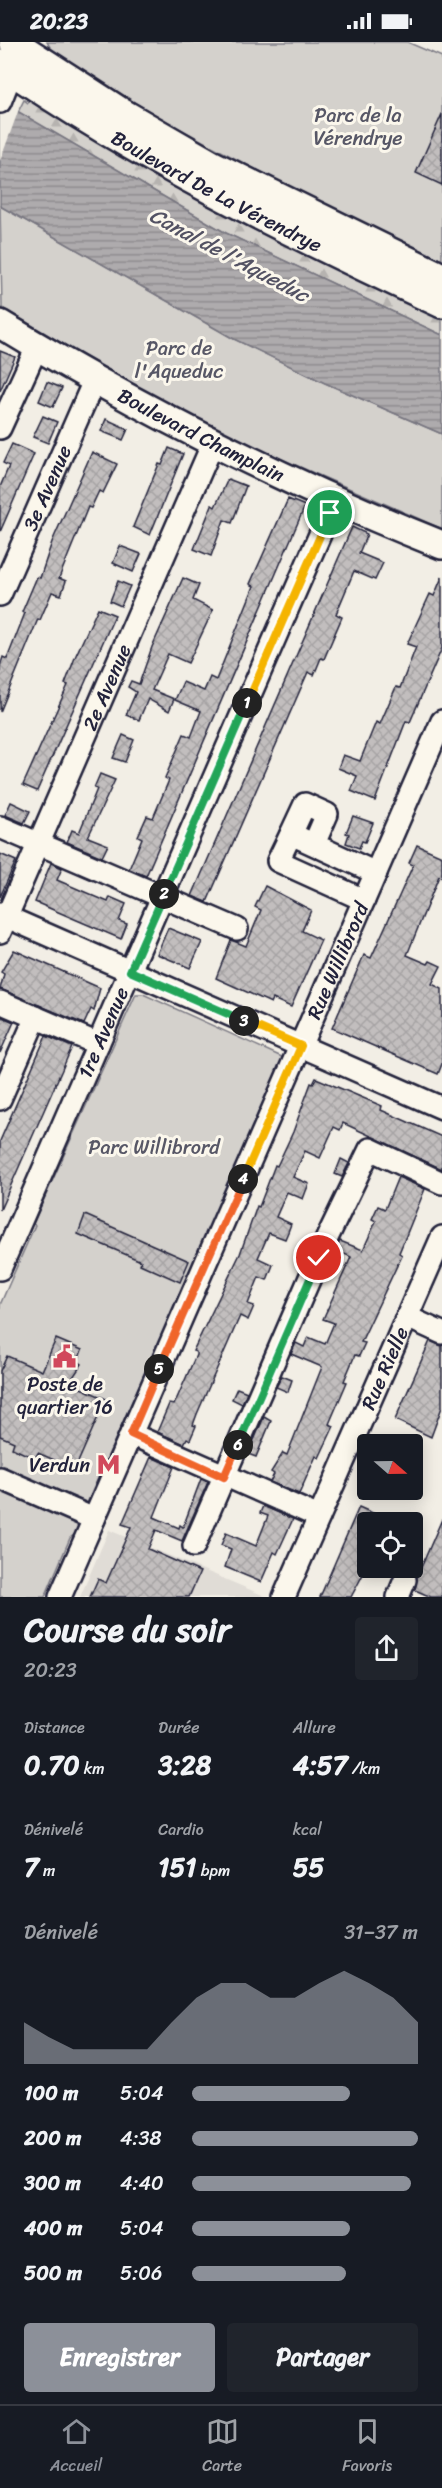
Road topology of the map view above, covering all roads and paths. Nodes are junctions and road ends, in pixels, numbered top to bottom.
1 (11, 66) edge
2 (442, 277) edge
3 (442, 304) edge
4 (0, 324) edge
5 (37, 347) junction
6 (94, 381) junction
7 (1, 423) edge
8 (213, 443) junction
9 (335, 500) junction
10 (442, 545) edge
11 (0, 594) edge
12 (442, 721) edge
13 (0, 827) edge
14 (291, 834) junction
15 (39, 843) junction
16 (314, 844) junction
17 (376, 873) junction
18 (163, 897) junction
19 (364, 900) junction
20 (2, 921) edge
21 (237, 929) dead end
22 (130, 971) junction
23 (0, 1002) edge
24 (36, 1017) junction
25 (98, 1044) junction
26 (301, 1046) junction
27 (0, 1099) edge
28 (442, 1108) edge
29 (442, 1183) edge
30 (442, 1238) edge
31 (0, 1269) edge
32 (407, 1317) junction
33 (442, 1332) edge
34 (131, 1434) junction
35 (224, 1477) junction
36 (0, 1478) edge
37 (319, 1517) junction
38 (94, 1519) junction
39 (194, 1546) dead end
40 (60, 1597) edge
41 (284, 1597) edge

1 - 2 main road, Boulevard De La Vérendrye
1 - 3 main road, Boulevard De La Vérendrye
4 - 5 main road, Boulevard Champlain
5 - 6 main road, Boulevard Champlain
5 - 7 street
6 - 8 main road, Boulevard Champlain
6 - 11 street, 3e Avenue
8 - 9 main road, Boulevard Champlain
8 - 15 street, 2e Avenue
9 - 10 main road, Boulevard Champlain
9 - 18 street, 1re Avenue
12 - 17 street, Rue Willibrord
13 - 15 street
14 - 16 street
14 - 16 street
14 - 19 street
15 - 18 street
15 - 20 street, 2e Avenue
16 - 17 street
17 - 19 street, Rue Willibrord
18 - 21 street
18 - 22 street, 1re Avenue
19 - 26 street, Rue Willibrord
20 - 22 street
22 - 25 street, 1re Avenue
22 - 26 street
23 - 24 street
24 - 25 street
24 - 27 street
25 - 31 street, 1re Avenue
26 - 28 street
26 - 34 street, Rue Willibrord
29 - 35 street
30 - 32 street, Rue Rielle
32 - 33 street
32 - 37 street, Rue Rielle
34 - 35 street
34 - 38 street, Rue Willibrord
35 - 37 street
35 - 39 street
36 - 38 street
37 - 41 street, Rue Rielle
38 - 40 street, Rue Willibrord

